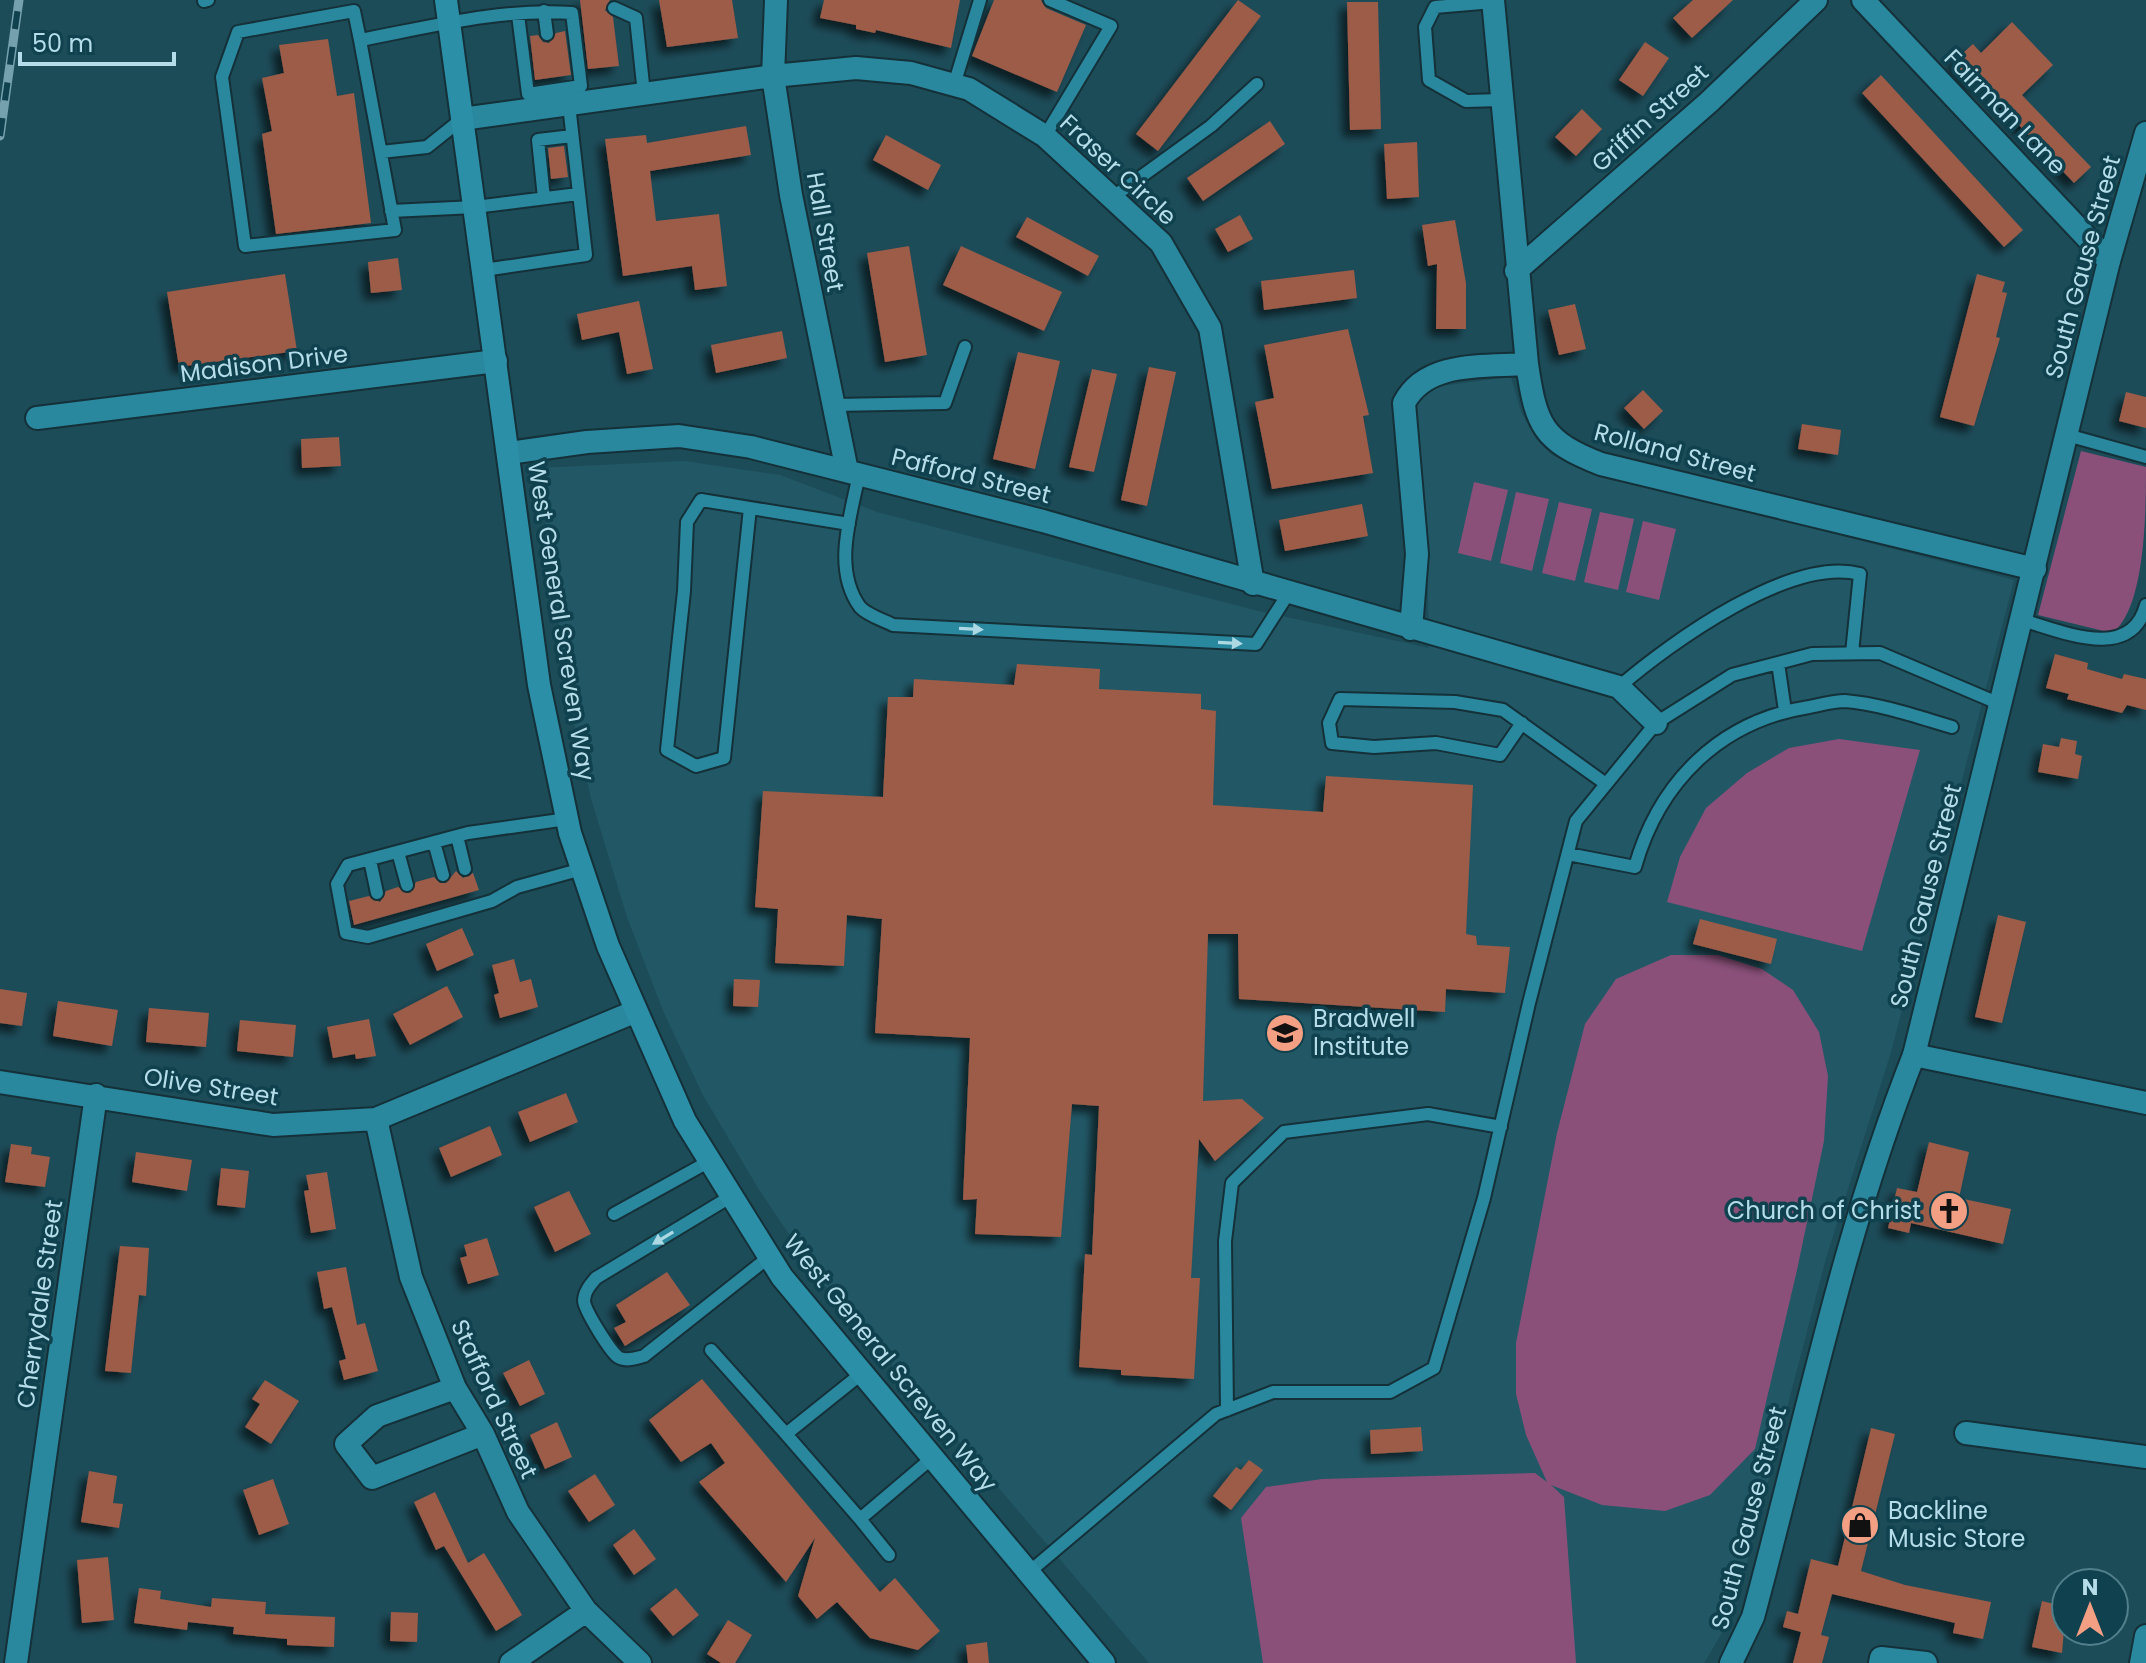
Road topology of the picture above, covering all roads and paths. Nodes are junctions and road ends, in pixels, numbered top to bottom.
1 (446, 0) edge
2 (776, 0) edge
3 (980, 0) edge
4 (1050, 0) edge
5 (1816, 0) edge
6 (1863, 0) edge
7 (1493, 1) edge
8 (614, 8) dead end
9 (544, 11) junction
10 (518, 15) junction
11 (449, 24) junction
12 (547, 34) dead end
13 (360, 40) junction
14 (773, 76) junction
15 (1257, 84) dead end
16 (954, 85) junction
17 (558, 94) junction
18 (644, 94) junction
19 (1501, 100) junction
20 (462, 119) junction
21 (2146, 135) edge
22 (572, 136) junction
23 (1045, 136) junction
24 (381, 152) junction
25 (578, 194) junction
26 (1113, 197) junction
27 (544, 198) junction
28 (475, 207) junction
29 (391, 211) junction
30 (2109, 261) junction
31 (484, 270) junction
32 (1516, 271) junction
33 (965, 347) dead end
34 (496, 361) junction
35 (1527, 364) junction
36 (833, 405) junction
37 (37, 418) dead end
38 (2067, 435) junction
39 (508, 453) junction
40 (2146, 457) edge
41 (853, 472) junction
42 (750, 508) junction
43 (849, 524) junction
44 (2035, 569) junction
45 (1253, 584) junction
46 (1288, 594) junction
47 (2146, 605) edge
48 (2022, 620) junction
49 (1411, 629) junction
50 (1852, 653) junction
51 (1778, 663) junction
52 (1619, 687) junction
53 (2000, 704) junction
54 (1785, 711) junction
55 (1522, 723) junction
56 (1656, 723) junction
57 (1952, 727) dead end
58 (1606, 784) junction
59 (567, 819) junction
60 (457, 836) junction
61 (434, 842) junction
62 (398, 852) junction
63 (1568, 854) junction
64 (370, 860) junction
65 (465, 869) dead end
66 (582, 869) junction
67 (443, 875) dead end
68 (407, 885) dead end
69 (377, 893) dead end
70 (471, 893) dead end
71 (449, 899) dead end
72 (474, 907) junction
73 (414, 909) dead end
74 (453, 913) junction
75 (383, 918) dead end
76 (418, 923) junction
77 (387, 932) junction
78 (634, 1012) junction
79 (1914, 1055) junction
80 (0, 1082) edge
81 (96, 1095) junction
82 (2146, 1103) edge
83 (376, 1119) junction
84 (1501, 1127) junction
85 (708, 1162) junction
86 (730, 1197) junction
87 (614, 1214) dead end
88 (769, 1257) junction
89 (711, 1350) dead end
90 (861, 1374) junction
91 (455, 1388) junction
92 (1227, 1410) junction
93 (1966, 1433) dead end
94 (483, 1434) junction
95 (786, 1434) junction
96 (2146, 1457) edge
97 (932, 1458) junction
98 (860, 1519) junction
99 (889, 1555) dead end
100 (1028, 1573) junction
101 (586, 1611) junction
102 (2146, 1636) edge
103 (0, 1662) edge
104 (1101, 1662) edge
105 (9, 1663) edge
106 (16, 1663) edge
107 (511, 1663) edge
108 (640, 1663) edge
109 (1731, 1663) edge
110 (1880, 1663) edge
111 (1926, 1663) edge
112 (2141, 1663) edge

1 - 11 main road, West General Screven Way
2 - 14 street, Hall Street
3 - 16 lane
4 - 23 lane
5 - 32 street, Griffin Street
6 - 30 street, Fairman Lane
7 - 19 street, Rolland Street
7 - 19 lane
8 - 18 lane
9 - 10 lane
9 - 12 lane
9 - 17 lane
10 - 11 lane
10 - 17 lane
11 - 13 lane
11 - 20 main road, West General Screven Way
13 - 24 lane
13 - 29 lane
14 - 16 street, Fraser Circle
14 - 18 street, Fraser Circle
14 - 36 street, Hall Street
15 - 26 lane
16 - 23 street, Fraser Circle
17 - 18 street, Fraser Circle
17 - 20 street, Fraser Circle
17 - 22 lane
19 - 32 street, Rolland Street
20 - 24 lane
20 - 28 main road, West General Screven Way
21 - 30 street, South Gause Street
22 - 25 lane
22 - 27 lane
23 - 26 street, Fraser Circle
24 - 29 lane
25 - 27 lane
25 - 31 lane
26 - 45 street, Fraser Circle
27 - 28 lane
28 - 29 lane
28 - 31 main road, West General Screven Way
30 - 38 street, South Gause Street
31 - 34 main road, West General Screven Way
32 - 35 street, Rolland Street
33 - 36 lane
34 - 37 street, Madison Drive
34 - 39 main road, West General Screven Way
35 - 44 street, Rolland Street
35 - 49 street
36 - 41 street, Hall Street
38 - 40 lane
38 - 44 street, South Gause Street
39 - 41 street, Pafford Street
39 - 59 main road, West General Screven Way
41 - 43 lane
41 - 45 street, Pafford Street
42 - 42 lane
42 - 43 lane
43 -> 46 lane
44 - 48 street, South Gause Street
45 - 46 street, Pafford Street
46 - 49 street, Pafford Street
47 - 48 lane
48 - 53 street, South Gause Street
49 - 52 street, Pafford Street
50 - 51 lane
50 - 52 lane
50 - 53 lane
51 - 54 lane
51 - 56 lane
52 - 56 street, Pafford Street
53 - 79 street, South Gause Street
54 - 57 lane
54 - 63 lane
55 - 55 lane
55 - 58 lane
56 - 58 lane
58 - 63 lane
59 - 60 lane
59 - 66 main road, West General Screven Way
60 - 61 lane
60 - 65 lane
61 - 62 lane
61 - 67 lane
62 - 64 lane
62 - 68 lane
63 - 84 lane
64 - 69 lane
64 - 77 lane
66 - 72 lane
66 - 78 main road, West General Screven Way
70 - 72 lane
71 - 74 lane
72 - 74 lane
73 - 76 lane
74 - 76 lane
75 - 77 lane
76 - 77 lane
78 - 83 street, Olive Street
78 - 85 main road, West General Screven Way
79 - 82 street
79 - 109 street, South Gause Street
80 - 81 street, Olive Street
81 - 83 street, Olive Street
81 - 106 street, Cherrydale Street
83 - 91 street, Stafford Street
84 - 92 lane
84 - 92 lane
85 - 86 main road, West General Screven Way
85 - 87 lane
86 - 88 main road, West General Screven Way
86 -> 88 lane
88 - 90 main road, West General Screven Way
89 - 95 lane
90 - 95 lane
90 - 97 main road, West General Screven Way
91 - 94 street, Stafford Street
91 - 94 street
92 - 100 lane
93 - 96 street
94 - 101 street, Stafford Street
95 - 98 lane
97 - 98 lane
97 - 100 main road, West General Screven Way
98 - 99 lane
100 - 104 main road, West General Screven Way
101 - 107 street
101 - 108 street, Stafford Street
102 - 112 street
103 - 105 street
110 - 111 street

